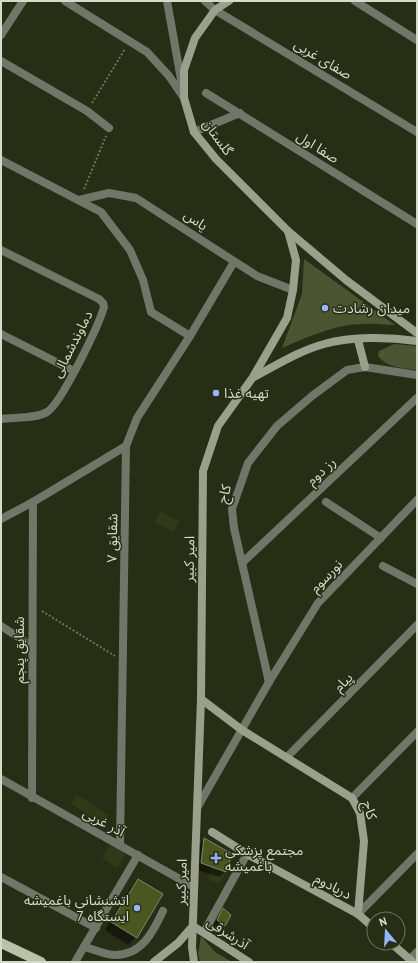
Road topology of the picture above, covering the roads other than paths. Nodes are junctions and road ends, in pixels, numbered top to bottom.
1 (23, 1) edge
2 (64, 1) edge
3 (167, 1) edge
4 (205, 1) edge
5 (229, 1) edge
6 (355, 1) edge
7 (215, 10) junction
8 (1, 35) edge
9 (417, 40) edge
10 (1, 61) edge
11 (206, 93) dead end
12 (184, 98) junction
13 (240, 114) junction
14 (109, 128) road end
15 (194, 132) junction
16 (417, 132) edge
17 (1, 160) edge
18 (79, 200) junction
19 (417, 224) edge
20 (288, 231) junction
21 (1, 250) edge
22 (234, 262) junction
23 (294, 290) junction
24 (417, 333) edge
25 (1, 334) edge
26 (190, 336) junction
27 (358, 340) junction
28 (417, 341) edge
29 (365, 367) junction
30 (74, 371) junction
31 (417, 375) edge
32 (253, 377) junction
33 (417, 398) edge
34 (1, 418) edge
35 (126, 446) junction
36 (417, 500) edge
37 (33, 502) junction
38 (326, 502) dead end
39 (1, 519) edge
40 (381, 538) junction
41 (242, 563) junction
42 (383, 566) dead end
43 (417, 584) edge
44 (417, 624) edge
45 (1, 626) edge
46 (32, 646) junction
47 (269, 682) junction
48 (201, 699) junction
49 (242, 730) junction
50 (417, 732) edge
51 (287, 757) junction
52 (1, 779) edge
53 (32, 798) junction
54 (352, 798) junction
55 (197, 808) junction
56 (212, 832) dead end
57 (120, 845) junction
58 (247, 854) junction
59 (417, 854) edge
60 (138, 855) junction
61 (1, 877) edge
62 (194, 887) junction
63 (163, 911) dead end
64 (358, 914) junction
65 (366, 921) edge
66 (193, 926) junction
67 (96, 928) junction
68 (204, 932) junction
69 (1, 942) edge
70 (84, 947) junction
71 (400, 951) edge
72 (417, 952) edge
73 (411, 960) edge
74 (41, 962) edge
75 (76, 962) edge
76 (154, 962) edge
77 (194, 962) edge
78 (249, 962) edge

1 - 8 street
2 - 12 street
3 - 12 street
4 - 7 street, صفای غربی
5 - 7 main road, گلستان
6 - 9 street
7 - 12 main road, گلستان
7 - 16 street, صفای غربی
10 - 14 street
11 - 13 street, صفا اول
12 - 15 main road, گلستان
13 - 15 street
13 - 19 street, صفا اول
15 - 20 main road, گلستان
17 - 18 street
18 - 22 street, یاس
18 - 26 street
20 - 23 main road
20 - 24 main road, گلستان
21 - 30 street, دماوندشمالی
22 - 23 street, یاس
22 - 26 street, شقایق ۷
23 - 32 main road
25 - 30 street
26 - 35 street, شقایق ۷
27 - 28 main road, امیر کبیر
27 - 29 main road
27 - 32 main road, امیر کبیر
29 - 31 street, کاج
29 - 41 street, کاج
30 - 34 street, دماوندشمالی
32 - 48 main road, امیر کبیر
33 - 41 street, رز دوم
35 - 37 street
35 - 57 street, شقایق ۷
36 - 40 street, نورسوم
37 - 39 street
37 - 46 street, شقایق پنجم
38 - 40 street
40 - 47 street, نورسوم
41 - 47 street, کاج
42 - 43 street
44 - 51 street, پیام
45 - 46 street
46 - 53 street, شقایق پنجم
47 - 49 street
48 - 49 main road, کاج
48 - 55 main road, امیر کبیر
49 - 51 main road, کاج
49 - 55 street
50 - 54 street
51 - 54 main road, کاج
52 - 53 street, آذر غربی
53 - 57 street, آذر غربی
54 - 64 main road, کاج
55 - 62 main road, امیر کبیر
56 - 58 main road, دریادوم
57 - 60 street, آذر غربی
58 - 64 main road, دریادوم
58 - 68 street
59 - 64 street
60 - 62 street, آذر غربی
60 - 67 street
61 - 67 street
62 - 66 main road, امیر کبیر
63 - 70 street
64 - 65 main road
66 - 68 main road, آذرشرقی
66 - 76 main road
66 - 77 main road, امیر کبیر
67 - 70 street
68 - 78 main road, آذرشرقی
69 - 74 main road
70 - 75 street
71 - 73 main road
72 - 73 street

